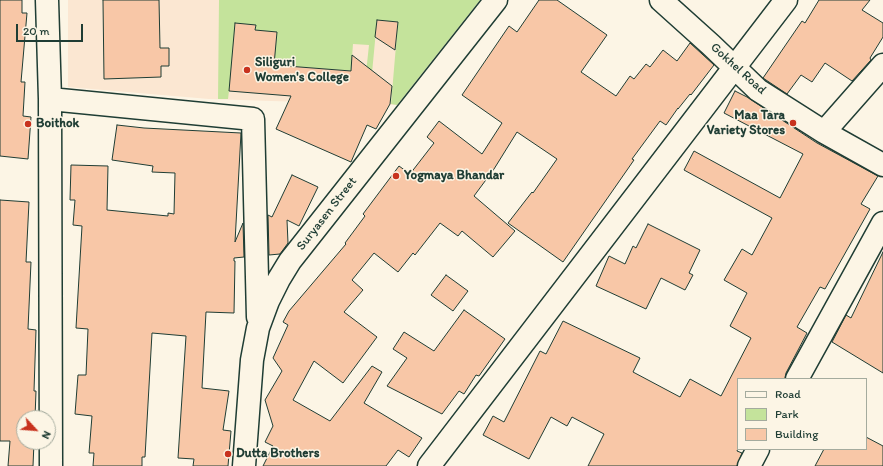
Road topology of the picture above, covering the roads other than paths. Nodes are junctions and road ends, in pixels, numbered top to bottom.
1 (48, 0) edge
2 (496, 0) edge
3 (661, 0) edge
4 (786, 0) edge
5 (883, 65) edge
6 (734, 68) junction
7 (50, 99) junction
8 (824, 132) junction
9 (883, 165) edge
10 (883, 223) edge
11 (258, 328) junction
12 (798, 378) edge
13 (757, 450) edge
14 (51, 466) edge
15 (244, 466) edge
16 (428, 466) edge
17 (749, 466) edge

1 - 7 street
2 - 11 street, Suryasen Street
3 - 6 street, Gokhel Road
4 - 6 street
5 - 8 street
6 - 8 street, Gokhel Road
6 - 16 street
7 - 11 street
7 - 14 street
8 - 9 street, Gokhel Road
10 - 12 street
11 - 15 street, Suryasen Street
13 - 17 street

